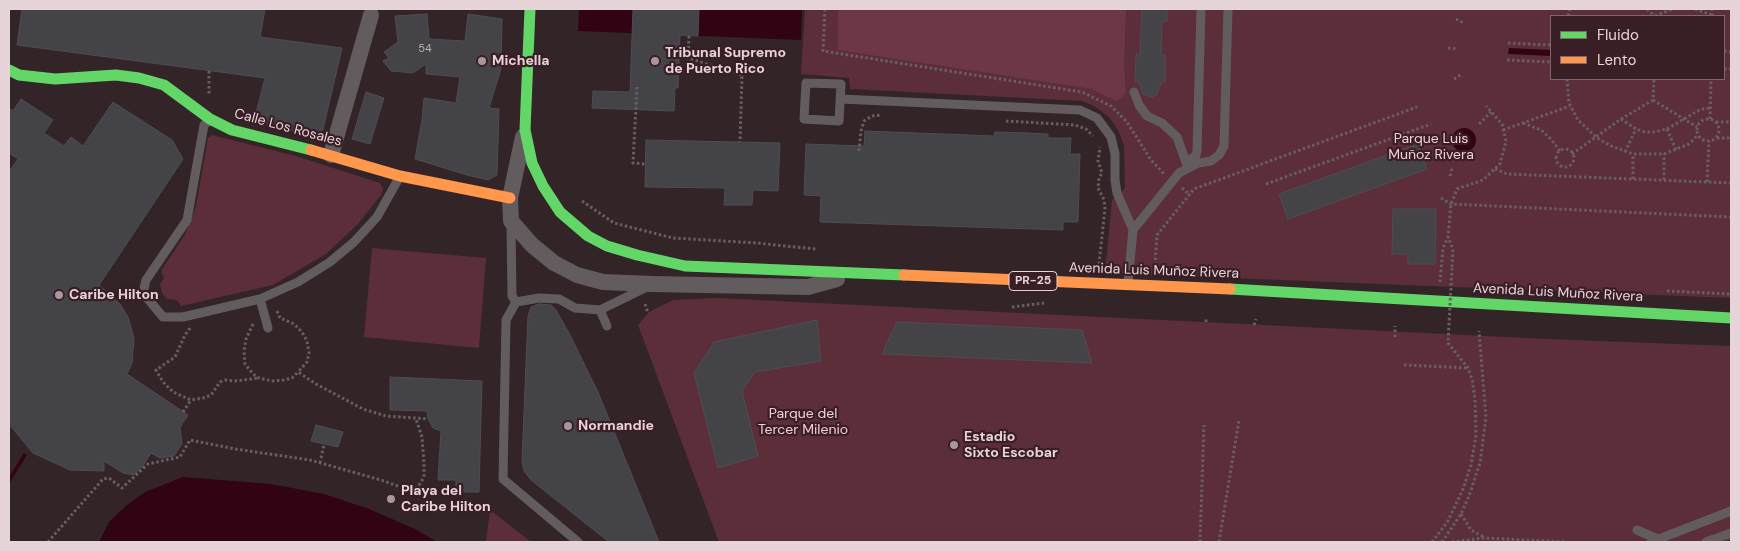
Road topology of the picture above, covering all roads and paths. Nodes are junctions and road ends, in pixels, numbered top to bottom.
1 (530, 9) edge
2 (825, 9) edge
3 (1201, 9) edge
4 (1228, 9) edge
5 (1672, 9) edge
6 (1695, 9) edge
7 (371, 15) dead end
8 (1657, 15) edge
9 (1707, 15) edge
10 (1456, 19) dead end
11 (1464, 23) dead end
12 (689, 36) dead end
13 (1508, 43) dead end
14 (1550, 45) edge
15 (1448, 48) dead end
16 (1458, 48) dead end
17 (1507, 60) dead end
18 (1550, 62) edge
19 (9, 70) edge
20 (1462, 74) dead end
21 (1454, 79) dead end
22 (1567, 80) edge
23 (1654, 80) edge
24 (1711, 80) edge
25 (637, 87) dead end
26 (1134, 92) dead end
27 (841, 99) junction
28 (1653, 100) junction
29 (1486, 106) dead end
30 (1570, 106) junction
31 (1417, 107) dead end
32 (1710, 108) junction
33 (1491, 112) junction
34 (882, 115) dead end
35 (210, 119) junction
36 (1621, 119) junction
37 (1710, 119) junction
38 (1001, 120) dead end
39 (1684, 120) junction
40 (1716, 122) junction
41 (1731, 122) edge
42 (1523, 123) junction
43 (1431, 124) dead end
44 (1479, 124) dead end
45 (1696, 127) junction
46 (1636, 129) junction
47 (1667, 129) junction
48 (525, 130) junction
49 (1503, 130) junction
50 (1698, 135) junction
51 (1596, 137) junction
52 (1716, 138) junction
53 (1731, 138) edge
54 (1708, 141) junction
55 (740, 142) dead end
56 (1676, 150) junction
57 (859, 151) dead end
58 (1560, 151) junction
59 (1624, 152) junction
60 (1572, 154) junction
61 (1633, 154) junction
62 (1664, 154) junction
63 (331, 155) junction
64 (645, 164) dead end
65 (1564, 167) junction
66 (1188, 168) junction
67 (1452, 168) dead end
68 (1495, 169) junction
69 (400, 176) junction
70 (1450, 176) dead end
71 (1564, 176) junction
72 (1633, 179) junction
73 (1664, 180) junction
74 (1173, 181) junction
75 (1707, 182) junction
76 (1731, 183) edge
77 (1266, 184) dead end
78 (1190, 195) junction
79 (510, 198) junction
80 (1441, 198) dead end
81 (579, 199) dead end
82 (1451, 204) junction
83 (1731, 217) edge
84 (511, 221) junction
85 (1134, 230) junction
86 (1448, 237) junction
87 (821, 249) dead end
88 (1095, 265) dead end
89 (856, 274) junction
90 (1440, 282) dead end
91 (652, 284) junction
92 (1128, 285) junction
93 (1154, 286) junction
94 (260, 300) junction
95 (516, 302) junction
96 (645, 304) dead end
97 (276, 309) dead end
98 (600, 310) junction
99 (648, 313) dead end
100 (1206, 317) dead end
101 (252, 318) dead end
102 (1731, 318) edge
103 (1256, 319) dead end
104 (1206, 322) dead end
105 (193, 324) dead end
106 (1254, 325) dead end
107 (607, 326) dead end
108 (1395, 326) dead end
109 (268, 328) dead end
110 (1479, 331) dead end
111 (1395, 337) dead end
112 (1404, 365) dead end
113 (1468, 368) junction
114 (298, 372) junction
115 (259, 378) junction
116 (191, 400) junction
117 (183, 412) dead end
118 (416, 418) junction
119 (428, 419) dead end
120 (1239, 420) dead end
121 (1204, 425) dead end
122 (324, 444) dead end
123 (320, 463) junction
124 (1731, 511) edge
125 (1460, 514) junction
126 (1637, 530) dead end
127 (1731, 533) edge
128 (1484, 538) junction
129 (1657, 541) edge
130 (48, 542) edge
131 (578, 542) edge
132 (1200, 542) edge
133 (1219, 542) edge
134 (1432, 542) edge
135 (1443, 542) edge
136 (1452, 542) edge
137 (1568, 542) edge
138 (1706, 542) edge

1 - 48 main road, Avenida Luis Muñoz Rivera / PR-25
2 - 74 path
3 - 66 lane
4 - 66 lane
5 - 8 path
6 - 9 path
7 - 63 street
10 - 11 path
12 - 55 path
13 - 14 path
15 - 16 path
17 - 18 path
19 - 35 main road, Calle Los Rosales
20 - 21 path
22 - 30 path
23 - 28 path
24 - 32 path
25 - 64 path
26 - 66 lane
27 - 27 lane
27 - 85 lane
28 - 36 path
28 - 39 path
29 - 33 path
30 - 42 path
30 - 51 path
31 - 78 path
32 - 37 path
32 - 39 path
33 - 44 path
33 - 49 path
34 - 57 path
35 - 63 main road, Calle Los Rosales
35 - 94 lane
36 - 46 path
36 - 51 path
37 - 40 path
37 - 45 path
38 - 88 path
39 - 45 path
39 - 47 path
40 - 41 path
40 - 52 path
42 - 49 path
42 - 58 path
43 - 77 path
45 - 50 path
46 - 47 path
46 - 59 path
47 - 56 path
48 - 79 street
48 - 89 main road, Avenida Luis Muñoz Rivera / PR-25
49 - 68 path
50 - 54 path
50 - 56 path
51 - 59 path
51 - 60 path
52 - 53 path
52 - 54 path
54 - 75 path
56 - 62 path
58 - 60 path
58 - 65 path
59 - 61 path
60 - 65 path
61 - 62 path
61 - 72 path
62 - 73 path
63 - 69 main road, Calle Los Rosales
65 - 71 path
66 - 74 lane
67 - 70 path
68 - 71 path
68 - 82 path
69 - 79 main road, Calle Los Rosales
69 - 94 lane
71 - 72 path
72 - 73 path
73 - 75 path
74 - 78 path
74 - 85 lane
75 - 76 path
78 - 93 path
79 - 84 street
80 - 82 path
81 - 87 path
82 - 83 path
82 - 86 path
84 - 91 street
84 - 95 lane
85 - 92 lane
86 - 90 path
86 - 113 path, bridge
89 - 91 street
89 - 92 main road, Avenida Luis Muñoz Rivera / PR-25
91 - 98 lane
92 - 93 main road, Avenida Luis Muñoz Rivera / PR-25
93 - 102 main road, Avenida Luis Muñoz Rivera / PR-25
94 - 109 lane
95 - 98 lane
95 - 131 lane
96 - 99 path
97 - 114 path
98 - 107 lane
100 - 104 path
101 - 115 path
103 - 106 path
105 - 116 path
108 - 111 path
110 - 125 path
112 - 113 path
113 - 134 path, bridge
114 - 115 path
114 - 118 path
115 - 116 path
116 - 117 path
118 - 119 path
118 - 123 path
120 - 133 path
121 - 132 path
122 - 123 path
123 - 130 path
124 - 129 lane
125 - 128 path
125 - 135 path
126 - 129 lane
127 - 138 lane
128 - 136 path
128 - 137 path

